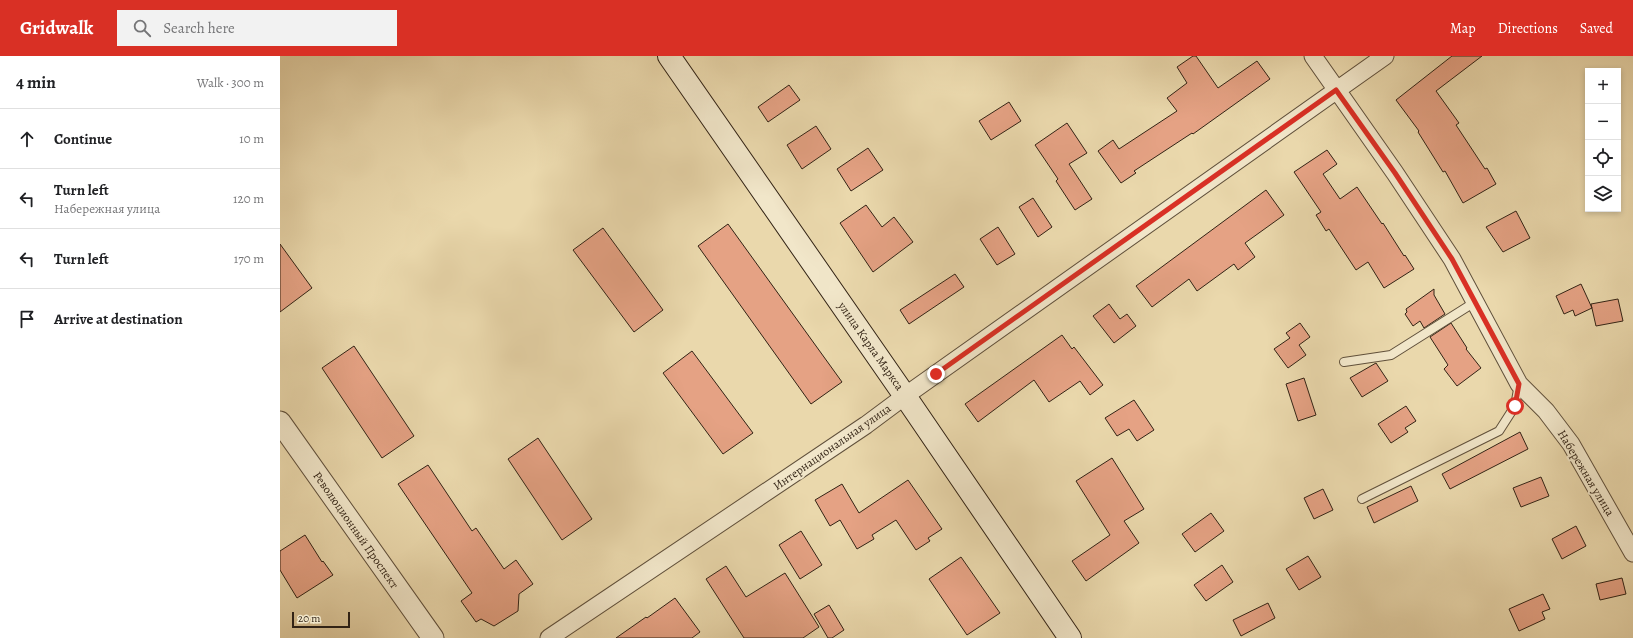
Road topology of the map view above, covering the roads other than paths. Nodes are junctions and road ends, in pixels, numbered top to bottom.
1 (669, 56) edge
2 (1313, 56) edge
3 (1385, 56) edge
4 (1336, 90) junction
5 (1475, 302) junction
6 (1344, 362) dead end
7 (1519, 384) junction
8 (905, 396) junction
9 (280, 422) edge
10 (1362, 499) dead end
11 (1633, 553) edge
12 (433, 638) edge
13 (549, 638) edge
14 (1070, 638) edge

1 - 8 main road, улица Карла Маркса
2 - 4 street, Набережная улица
3 - 4 street, Интернациональная улица
4 - 5 street, Набережная улица
4 - 8 street, Интернациональная улица
5 - 6 lane
5 - 7 street, Набережная улица
7 - 10 lane
7 - 11 street, Набережная улица
8 - 13 street, Интернациональная улица
8 - 14 main road, улица Карла Маркса
9 - 12 street, Революционный Проспект

